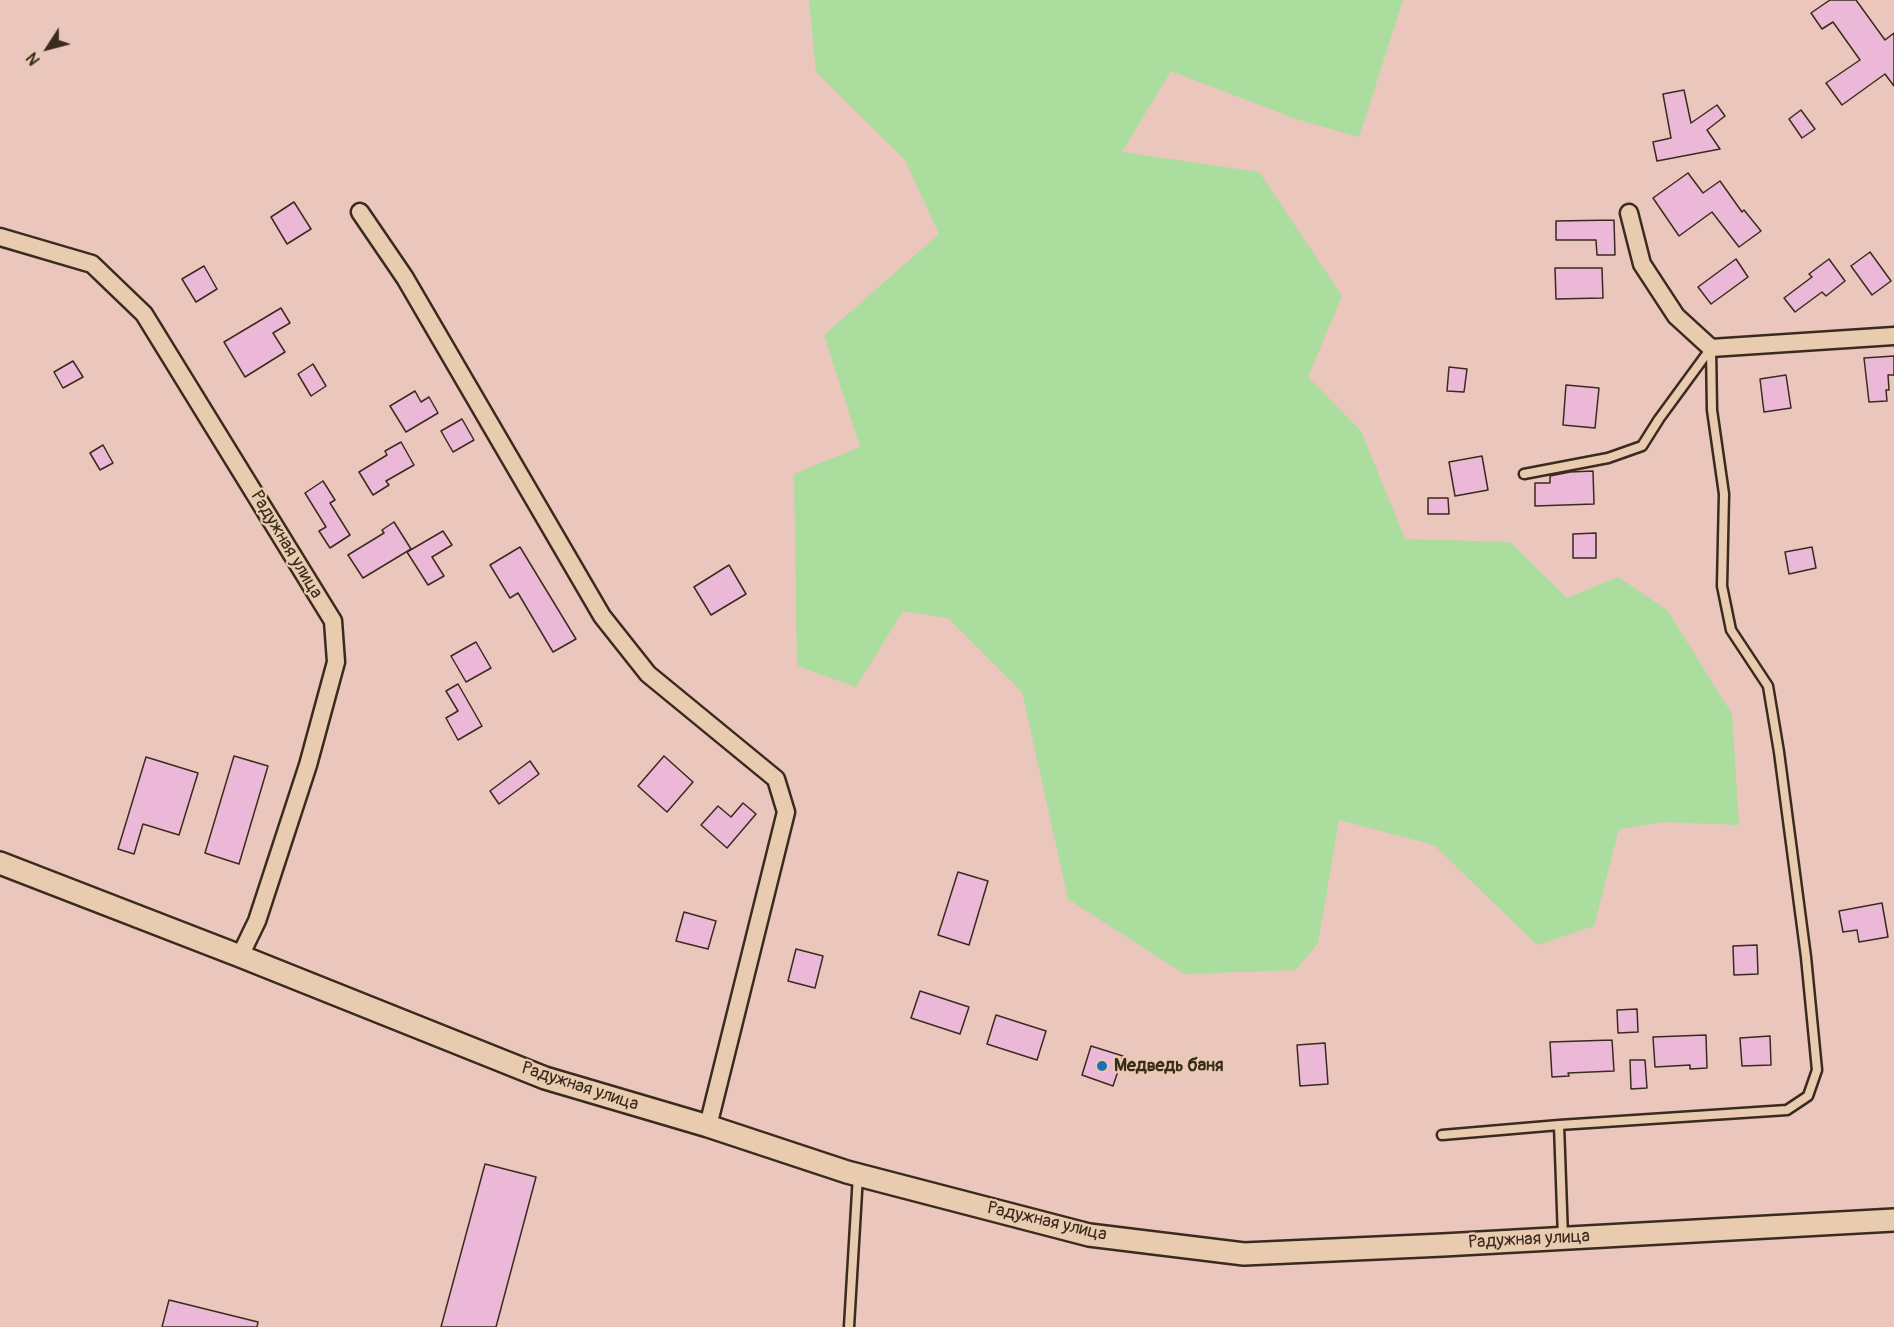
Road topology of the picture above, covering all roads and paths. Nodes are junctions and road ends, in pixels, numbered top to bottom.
1 (360, 212) dead end
2 (1629, 213) dead end
3 (0, 237) edge
4 (1894, 336) edge
5 (1711, 348) junction
6 (1524, 474) dead end
7 (0, 863) edge
8 (240, 956) junction
9 (1558, 1125) junction
10 (708, 1126) junction
11 (1442, 1135) dead end
12 (858, 1175) junction
13 (1894, 1220) edge
14 (1563, 1238) junction
15 (849, 1327) edge

1 - 10 street
2 - 5 street
3 - 8 street, Радужная улица
4 - 5 street
5 - 6 lane
5 - 9 lane
7 - 8 street, Радужная улица
8 - 10 street, Радужная улица
9 - 11 lane
9 - 14 lane
10 - 12 street, Радужная улица
12 - 14 street, Радужная улица
12 - 15 lane
13 - 14 street, Радужная улица

